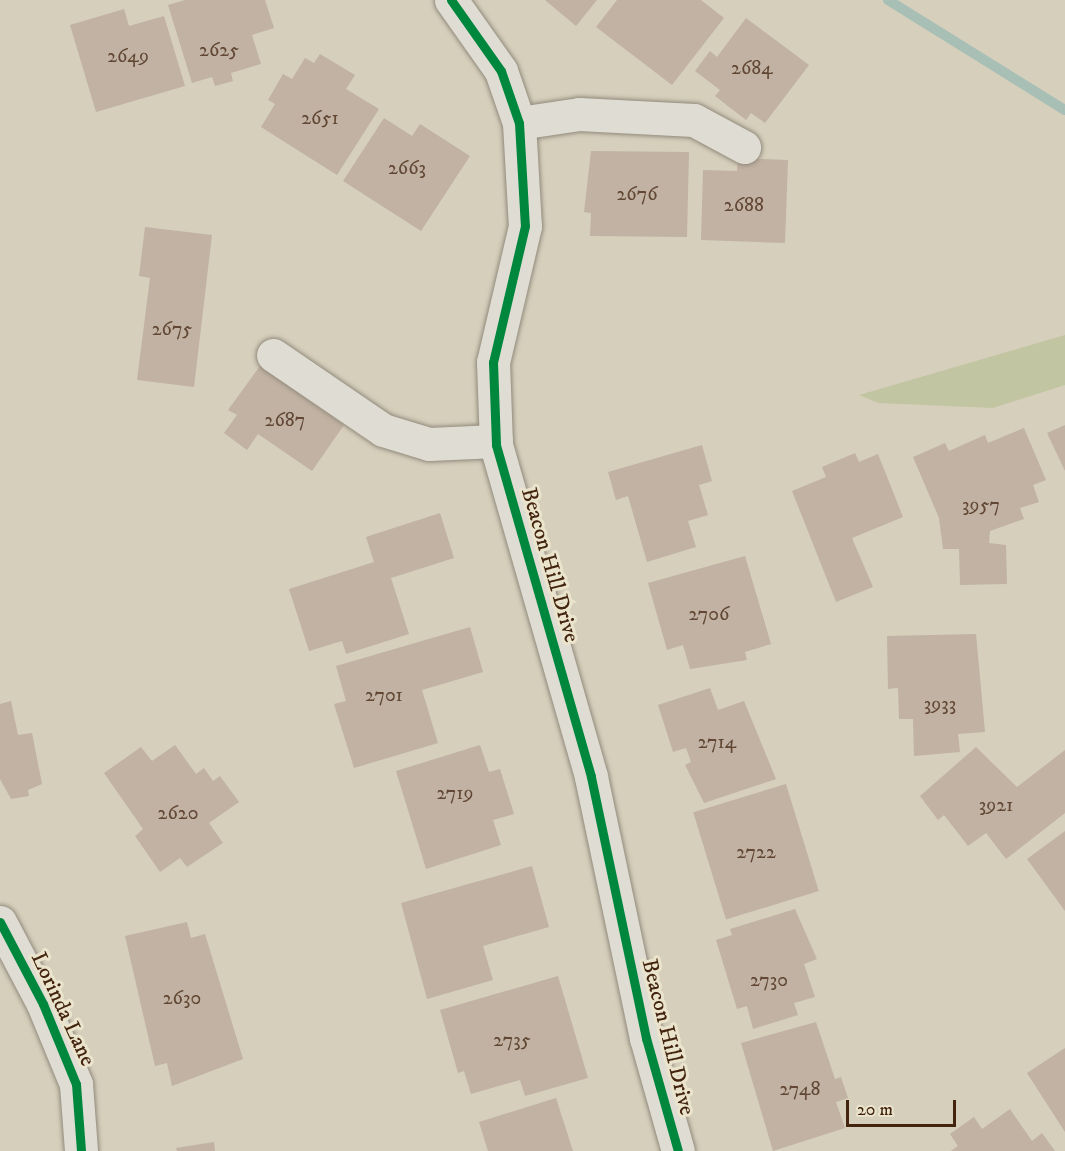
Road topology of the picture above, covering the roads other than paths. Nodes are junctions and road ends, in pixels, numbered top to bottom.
1 (451, 0) edge
2 (519, 123) junction
3 (744, 147) dead end
4 (273, 356) dead end
5 (496, 441) junction
6 (0, 922) edge
7 (81, 1151) edge
8 (678, 1151) edge

1 - 2 street, Beacon Hill Drive
2 - 3 street
2 - 5 street, Beacon Hill Drive
4 - 5 street
5 - 8 street, Beacon Hill Drive
6 - 7 street, Lorinda Lane

